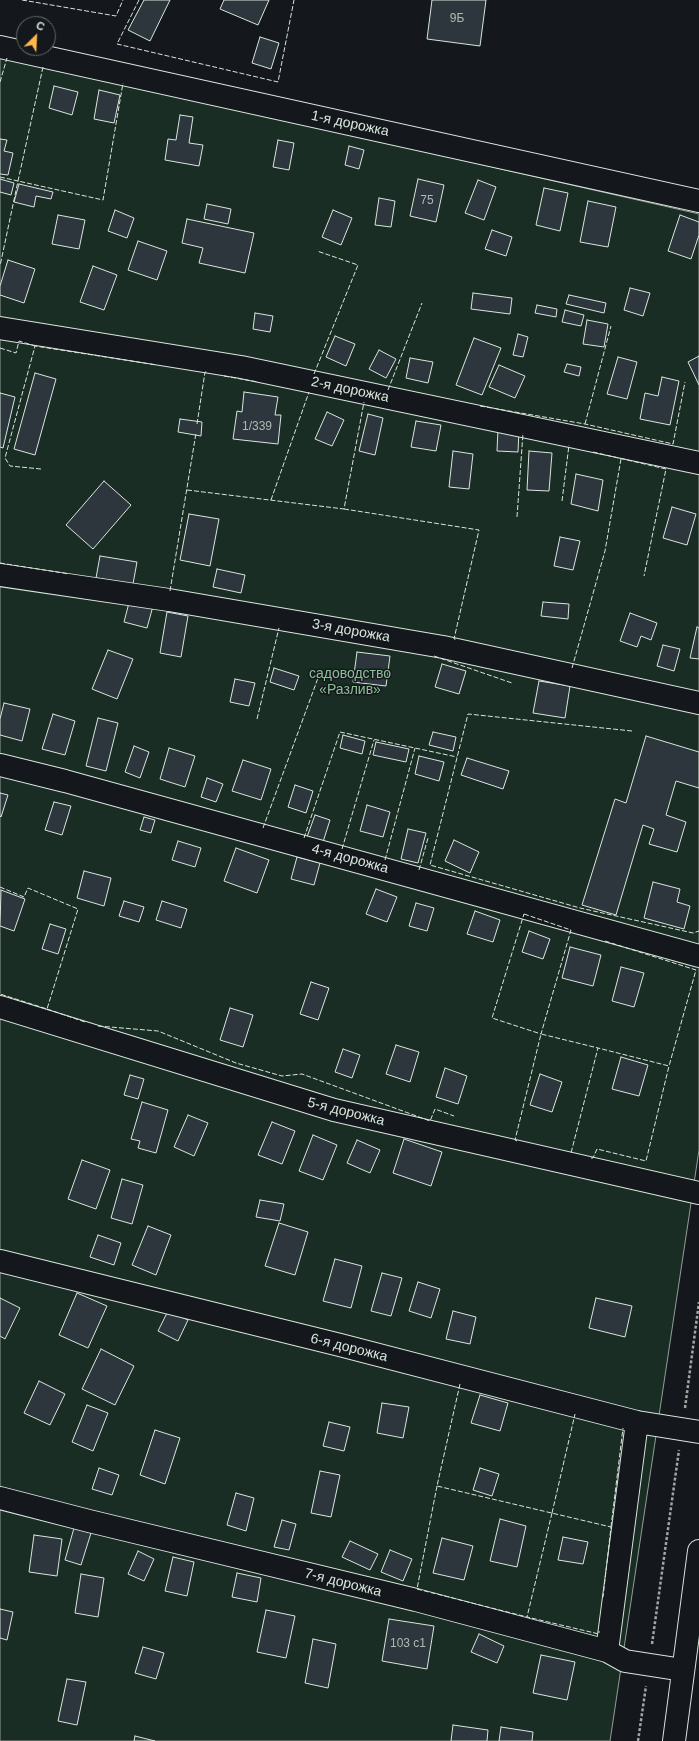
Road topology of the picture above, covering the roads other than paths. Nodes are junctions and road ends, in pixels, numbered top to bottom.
1 (0, 47) edge
2 (699, 201) edge
3 (0, 328) edge
4 (699, 463) edge
5 (0, 575) edge
6 (699, 703) edge
7 (0, 765) edge
8 (699, 956) edge
9 (0, 1007) edge
10 (699, 1193) edge
11 (0, 1261) edge
12 (637, 1422) junction
13 (690, 1431) edge
14 (0, 1498) edge
15 (699, 1551) edge
16 (608, 1651) junction
17 (683, 1670) junction
18 (674, 1741) edge

1 - 2 street, 1-я дорожка
3 - 4 street, 2-я дорожка
5 - 6 street, 3-я дорожка
7 - 8 street, 4-я дорожка
9 - 10 street, 5-я дорожка
11 - 12 street, 6-я дорожка
12 - 13 street, 6-я дорожка
12 - 16 street
14 - 16 street, 7-я дорожка
15 - 17 street
16 - 17 street, 7-я дорожка
17 - 18 street

